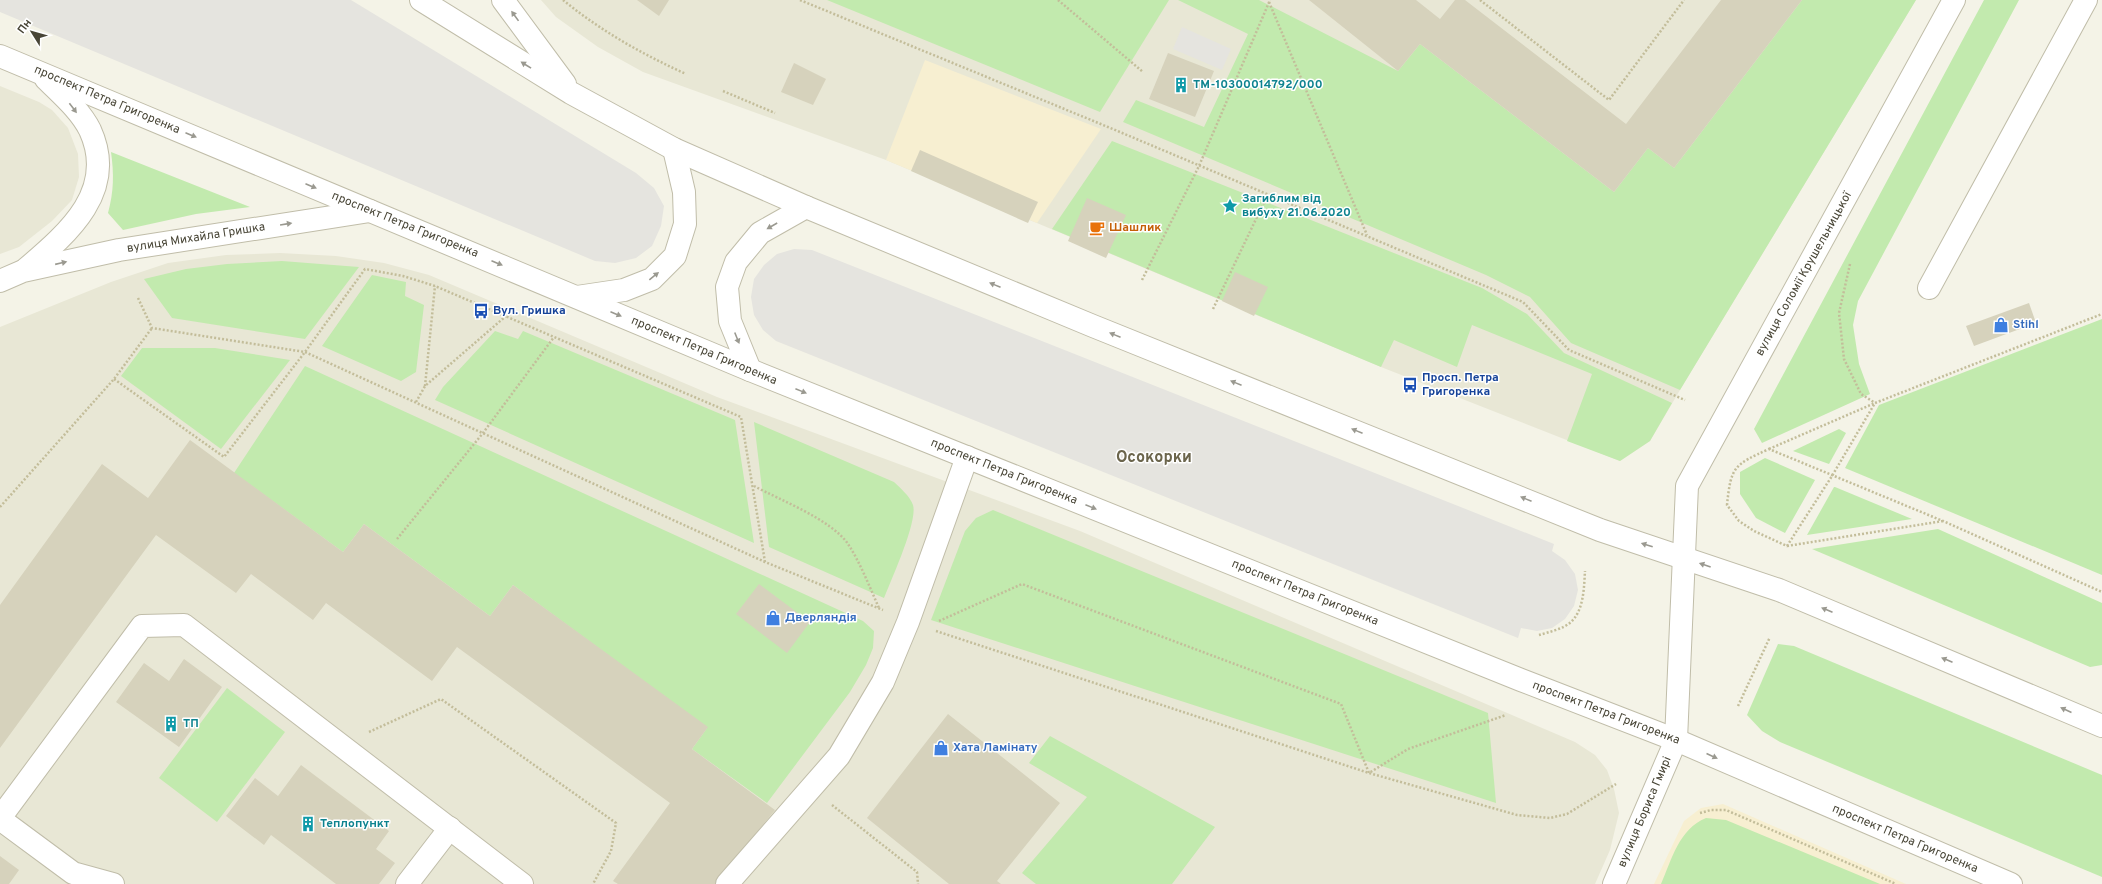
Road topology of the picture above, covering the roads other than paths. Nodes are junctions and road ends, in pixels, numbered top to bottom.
1 (421, 0) edge
2 (503, 0) edge
3 (1954, 0) edge
4 (2086, 0) edge
5 (0, 56) edge
6 (36, 70) junction
7 (571, 93) junction
8 (674, 149) junction
9 (806, 207) junction
10 (370, 211) junction
11 (23, 271) junction
12 (0, 281) edge
13 (1929, 288) dead end
14 (577, 297) junction
15 (750, 370) junction
16 (967, 457) junction
17 (1684, 558) junction
18 (2102, 726) edge
19 (1676, 740) junction
20 (0, 819) edge
21 (450, 828) junction
22 (113, 884) edge
23 (407, 884) edge
24 (522, 884) edge
25 (727, 884) edge
26 (1614, 884) edge
27 (2011, 884) edge

7 -> 1 street
7 -> 2 street
3 - 17 street, вулиця Соломії Крушельницької
4 - 13 street
5 - 6 street, проспект Петра Григоренка
6 -> 10 street, проспект Петра Григоренка
6 -> 11 street, вулиця Михайла Гришка
7 - 8 street
8 - 9 street
14 -> 8 street
9 -> 15 street
17 -> 9 street
11 -> 10 street, вулиця Михайла Гришка
10 -> 14 street, проспект Петра Григоренка
11 - 12 street, вулиця Михайла Гришка
14 -> 15 street, проспект Петра Григоренка
15 -> 16 street, проспект Петра Григоренка
16 -> 19 street, проспект Петра Григоренка
16 - 25 street
18 -> 17 street
17 - 19 street, вулиця Соломії Крушельницької
19 - 26 street, вулиця Бориса Гмирі
19 -> 27 street, проспект Петра Григоренка
20 - 21 street
20 - 22 street
21 - 23 street
21 - 24 street

